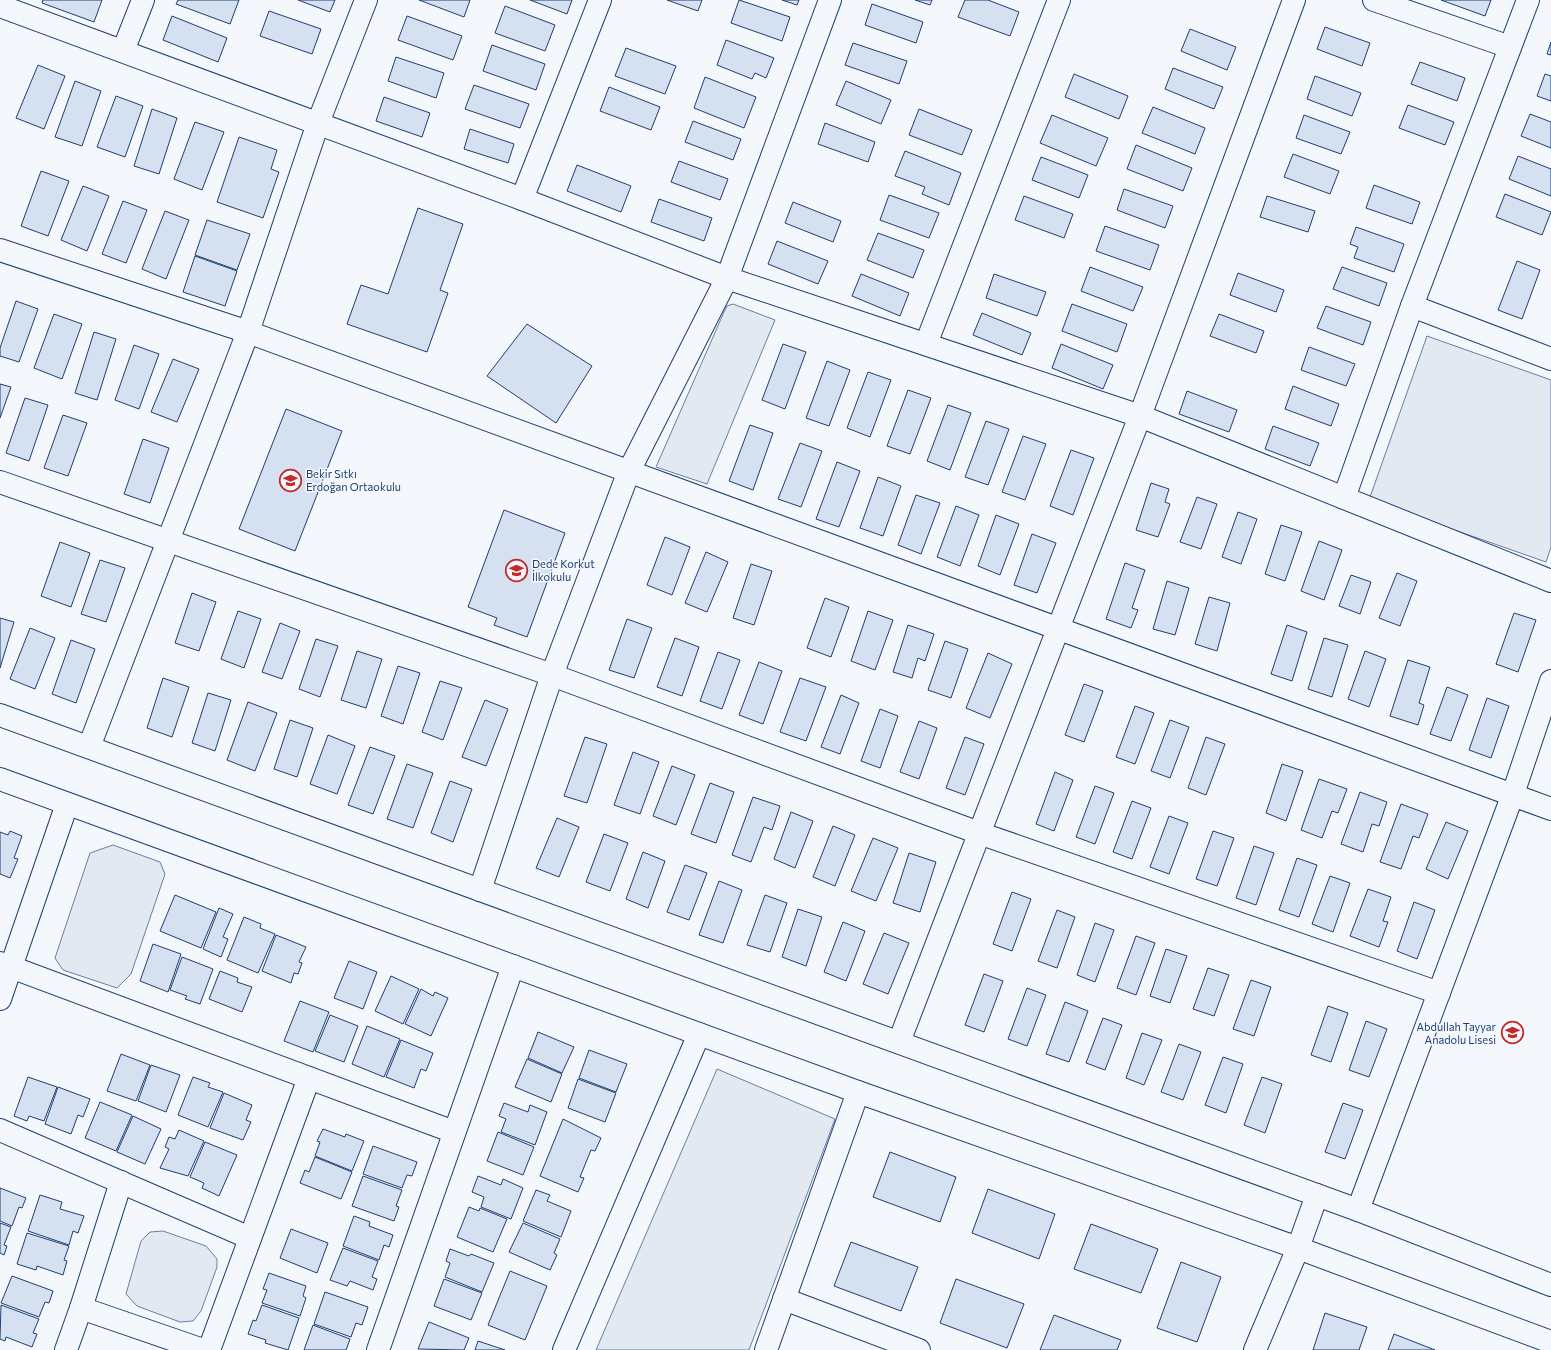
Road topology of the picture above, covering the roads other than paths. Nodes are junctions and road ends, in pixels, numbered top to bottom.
1 (143, 0) edge
2 (366, 0) edge
3 (600, 0) edge
4 (830, 0) edge
5 (1058, 0) edge
6 (1294, 0) edge
7 (1374, 0) edge
8 (1528, 0) edge
9 (0, 6) edge
10 (1510, 47) junction
11 (123, 52) junction
12 (318, 124) junction
13 (522, 200) junction
14 (0, 250) edge
15 (727, 278) junction
16 (1412, 306) junction
17 (248, 332) junction
18 (926, 344) junction
19 (1551, 359) edge
20 (1140, 416) junction
21 (629, 471) junction
22 (0, 482) edge
23 (1344, 498) junction
24 (168, 540) junction
25 (1551, 580) edge
26 (1058, 628) junction
27 (552, 675) junction
28 (1551, 682) edge
29 (0, 715) edge
30 (89, 747) junction
31 (0, 779) edge
32 (1512, 794) junction
33 (67, 804) junction
34 (1551, 808) edge
35 (979, 833) junction
36 (480, 890) junction
37 (5, 965) edge
38 (513, 966) junction
39 (1439, 993) junction
40 (0, 999) edge
41 (699, 1034) junction
42 (899, 1042) junction
43 (309, 1078) junction
44 (858, 1092) junction
45 (0, 1130) edge
46 (454, 1132) junction
47 (120, 1182) junction
48 (1318, 1195) junction
49 (1358, 1210) junction
50 (250, 1238) junction
51 (1298, 1248) junction
52 (1551, 1285) edge
53 (784, 1299) junction
54 (81, 1308) junction
55 (1527, 1342) edge
56 (1551, 1342) edge
57 (66, 1350) edge
58 (203, 1350) edge
59 (209, 1350) edge
60 (378, 1350) edge
61 (564, 1350) edge
62 (766, 1350) edge
63 (919, 1350) edge
64 (1255, 1350) edge

1 - 11 street
2 - 12 street
3 - 13 street
4 - 15 street
5 - 18 street
6 - 20 street
7 - 10 street
8 - 10 street
9 - 11 street
10 - 16 street
11 - 12 street
12 - 13 street
12 - 17 street
13 - 15 street
14 - 17 street
15 - 18 street
15 - 21 street
16 - 19 street
16 - 23 street
17 - 21 street
17 - 24 street
18 - 20 street
20 - 23 street
20 - 26 street
21 - 26 street
21 - 27 street
22 - 24 street
23 - 25 street
24 - 27 street
24 - 30 street
26 - 32 street
26 - 35 street
27 - 35 street
27 - 36 street
28 - 32 street
29 - 30 street
30 - 36 street
31 - 33 street
32 - 34 street
32 - 39 street
33 - 37 street
33 - 38 street
35 - 39 street
35 - 42 street
36 - 42 street
37 - 40 street
37 - 43 street
38 - 41 street
38 - 46 street
39 - 49 street
41 - 44 street
41 - 61 street
42 - 48 street
43 - 46 street
43 - 50 street
44 - 51 street
44 - 53 street
45 - 47 street
46 - 60 street
47 - 50 street
47 - 54 street
48 - 49 street
48 - 51 street
49 - 52 street
50 - 59 street
51 - 55 street
51 - 64 street
53 - 62 street
53 - 63 street
54 - 57 street
54 - 58 street
55 - 56 street

